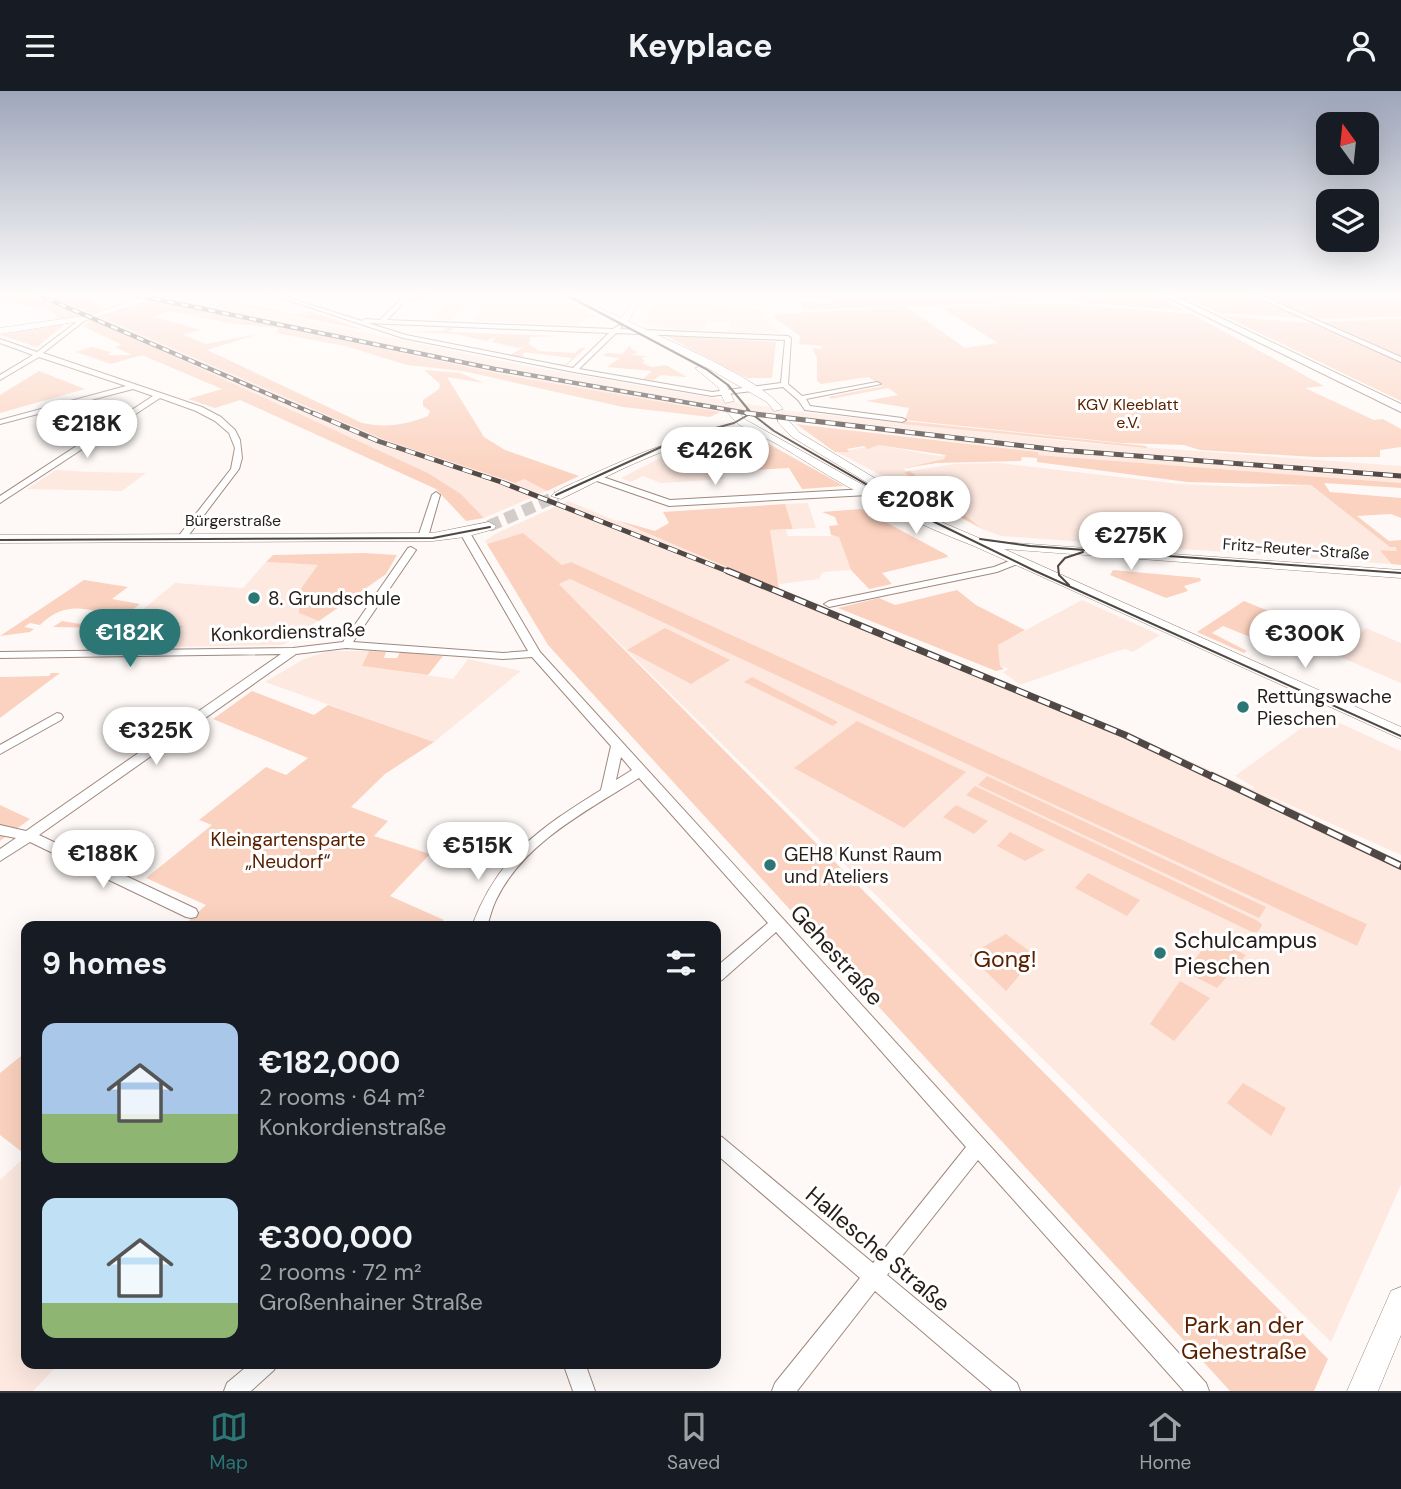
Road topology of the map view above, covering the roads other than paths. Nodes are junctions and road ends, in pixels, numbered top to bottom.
1 (38, 354) joint
2 (490, 354) edge
3 (591, 354) edge
4 (678, 354) edge
5 (690, 354) edge
6 (787, 354) edge
7 (1287, 355) joint
8 (574, 370) junction
9 (1, 376) edge
10 (877, 384) dead end
11 (784, 385) junction
12 (132, 386) junction
13 (754, 389) junction
14 (158, 395) junction
15 (801, 398) junction
16 (1401, 408) edge
17 (727, 410) junction
18 (902, 420) dead end
19 (1401, 421) edge
20 (0, 422) edge
21 (774, 438) junction
22 (667, 446) junction
23 (597, 478) junction
24 (883, 487) junction
25 (868, 492) junction
26 (436, 495) dead end
27 (557, 496) tunnel mouth
28 (0, 500) edge
29 (489, 526) tunnel mouth
30 (465, 533) junction
31 (423, 537) junction
32 (182, 538) junction
33 (0, 539) edge
34 (979, 543) junction
35 (411, 550) dead end
36 (1109, 553) junction
37 (1017, 561) junction
38 (1401, 574) edge
39 (1077, 588) junction
40 (829, 604) dead end
41 (346, 645) junction
42 (293, 652) junction
43 (535, 654) junction
44 (0, 655) edge
45 (57, 717) dead end
46 (1401, 734) edge
47 (617, 745) junction
48 (0, 750) edge
49 (640, 771) junction
50 (607, 793) junction
51 (0, 829) edge
52 (29, 836) junction
53 (0, 856) edge
54 (191, 913) dead end
55 (481, 921) edge
56 (777, 923) junction
57 (721, 972) edge
58 (978, 1146) junction
59 (721, 1147) edge
60 (874, 1277) junction
61 (1401, 1301) edge
62 (260, 1369) edge
63 (576, 1369) edge
64 (235, 1391) edge
65 (584, 1391) edge
66 (783, 1391) edge
67 (1009, 1391) edge
68 (1198, 1391) edge
69 (1362, 1391) edge

1 - 9 street
1 - 12 street
2 - 8 street
3 - 8 street
4 - 17 main road
5 - 13 main road
6 - 11 street
7 - 16 main road
7 - 19 main road
8 - 17 street
10 - 15 street
11 - 13 street
11 - 15 street
12 - 14 street
12 - 20 street
13 - 17 street
13 - 24 main road
14 - 28 street
14 - 32 street
15 - 18 street
17 - 21 main road
17 - 22 main road
21 - 22 main road
21 - 25 main road
22 - 23 main road
23 - 25 street
23 - 27 main road
24 - 25 street
24 - 34 main road
25 - 34 main road
26 - 31 street
29 - 30 main road, Bürgerstraße
30 - 31 main road, Bürgerstraße
30 - 43 street, Gehestraße
31 - 32 main road, Bürgerstraße
32 - 33 main road, Bürgerstraße
34 - 36 main road, Fritz-Reuter-Straße
34 - 37 main road
35 - 41 street
36 - 38 main road, Fritz-Reuter-Straße
36 - 39 main road
37 - 39 main road
37 - 40 street
39 - 46 main road
41 - 42 street, Konkordienstraße
41 - 43 street, Konkordienstraße
42 - 44 street, Konkordienstraße
42 - 52 street
43 - 47 street, Gehestraße
45 - 48 street
47 - 49 street, Gehestraße
47 - 50 street
49 - 50 street
49 - 56 street, Gehestraße
50 - 55 street
51 - 52 street
52 - 53 street
52 - 54 street
56 - 57 street
56 - 58 street, Gehestraße
58 - 60 street
58 - 68 street, Gehestraße
59 - 60 street, Hallesche Straße
60 - 66 street
60 - 67 street, Hallesche Straße
61 - 69 main road
62 - 64 street
63 - 65 street

